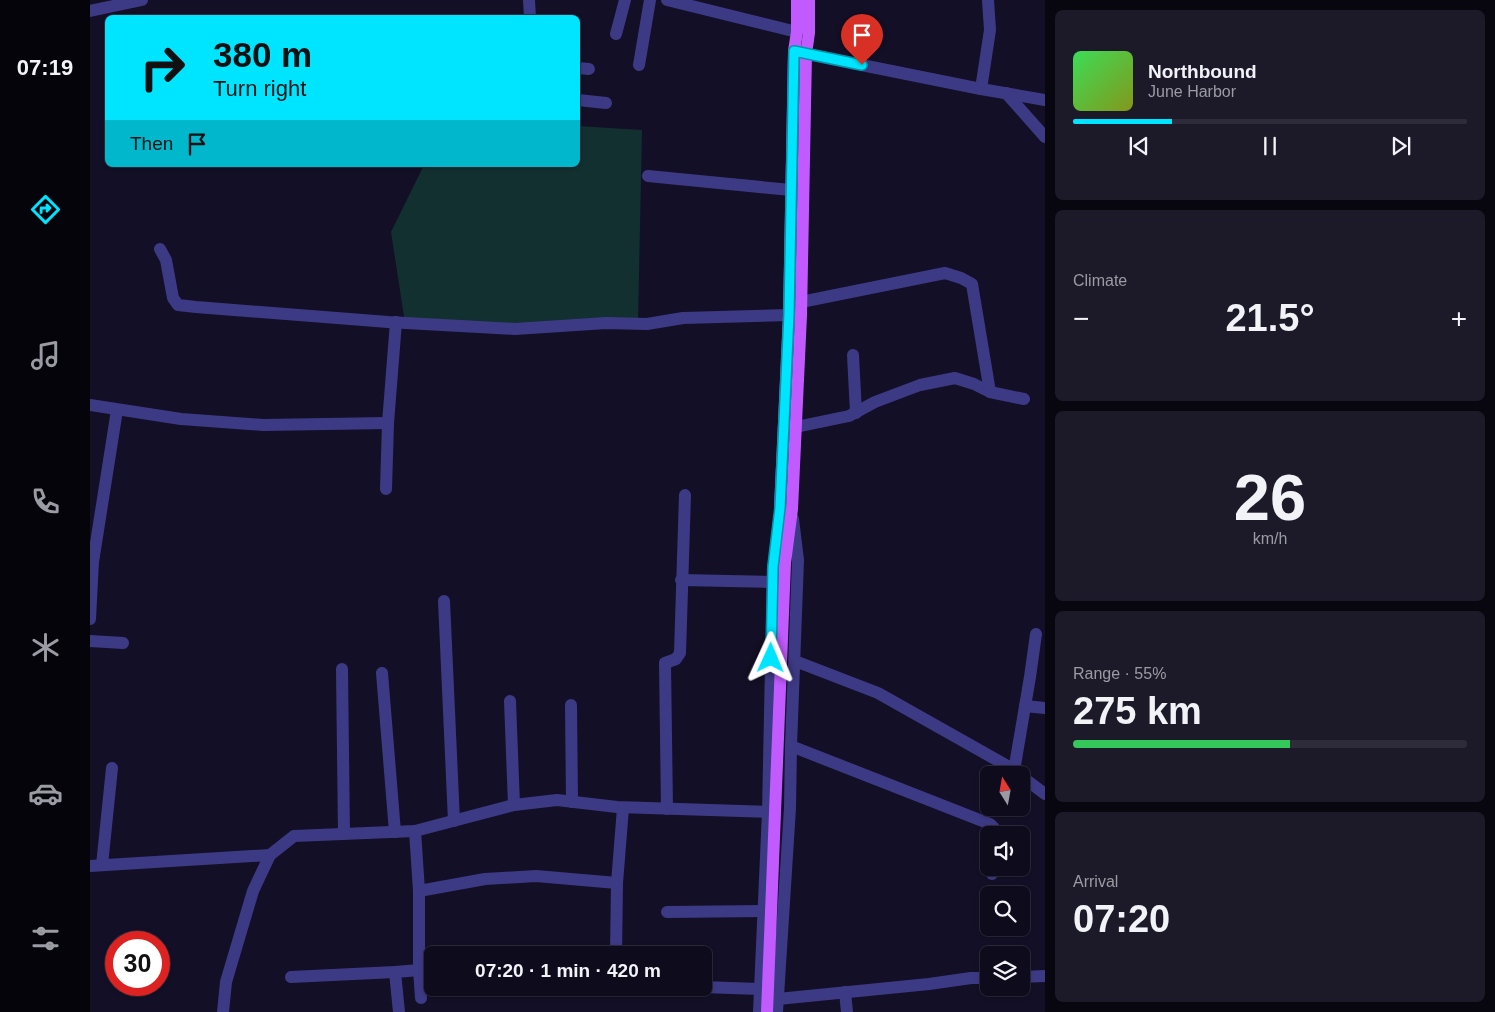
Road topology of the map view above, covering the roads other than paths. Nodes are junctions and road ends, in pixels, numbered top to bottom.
1 (142, 0) edge
2 (530, 0) edge
3 (625, 0) edge
4 (650, 0) edge
5 (667, 0) edge
6 (797, 0) edge
7 (809, 0) edge
8 (988, 0) edge
9 (90, 11) edge
10 (530, 15) edge
11 (797, 32) junction
12 (616, 34) dead end
13 (800, 53) junction
14 (639, 65) dead end
15 (981, 89) junction
16 (1006, 93) junction
17 (580, 100) edge
18 (1045, 100) edge
19 (606, 103) dead end
20 (1045, 138) edge
21 (648, 176) dead end
22 (791, 190) junction
23 (160, 249) dead end
24 (801, 302) junction
25 (789, 314) junction
26 (396, 322) junction
27 (853, 355) dead end
28 (990, 392) junction
29 (1024, 399) dead end
30 (90, 406) edge
31 (117, 410) junction
32 (856, 413) junction
33 (388, 423) junction
34 (796, 427) junction
35 (386, 489) dead end
36 (686, 495) dead end
37 (786, 508) junction
38 (681, 580) junction
39 (772, 582) junction
40 (444, 601) dead end
41 (90, 619) edge
42 (1036, 634) dead end
43 (90, 641) edge
44 (123, 643) dead end
45 (795, 660) junction
46 (342, 669) dead end
47 (382, 672) dead end
48 (510, 701) dead end
49 (572, 705) dead end
50 (1025, 706) junction
51 (1045, 708) edge
52 (791, 746) junction
53 (1005, 766) edge
54 (1020, 766) edge
55 (112, 768) dead end
56 (1030, 782) edge
57 (1045, 794) edge
58 (572, 802) junction
59 (514, 805) junction
60 (623, 808) junction
61 (667, 809) junction
62 (768, 812) junction
63 (454, 821) junction
64 (992, 826) edge
65 (415, 831) junction
66 (396, 832) junction
67 (344, 834) junction
68 (270, 855) junction
69 (96, 866) edge
70 (616, 883) junction
71 (420, 890) junction
72 (764, 911) junction
73 (668, 912) dead end
74 (424, 946) edge
75 (616, 946) edge
76 (424, 969) edge
77 (395, 972) junction
78 (1045, 976) edge
79 (291, 977) dead end
80 (1030, 977) edge
81 (980, 978) edge
82 (424, 984) edge
83 (712, 987) edge
84 (760, 989) junction
85 (845, 992) junction
86 (422, 998) dead end
87 (778, 999) junction
88 (223, 1012) edge
89 (399, 1012) edge
90 (759, 1012) edge
91 (767, 1012) edge
92 (777, 1012) edge
93 (847, 1012) edge

1 - 9 street
2 - 10 street
3 - 12 street
4 - 14 street
5 - 11 street
6 - 11 main road
7 - 13 main road
8 - 15 street
11 - 13 main road
13 - 15 street
13 - 22 main road
13 - 24 main road
15 - 16 street
16 - 18 street
16 - 20 street
17 - 19 street
21 - 22 street
22 - 25 main road
23 - 26 street
24 - 28 street
24 - 34 main road
25 - 26 street
25 - 37 main road
26 - 33 street
27 - 32 street
28 - 29 street
28 - 32 street
30 - 31 street
31 - 33 street
31 - 41 street
32 - 34 street
33 - 35 street
34 - 37 main road
36 - 38 street
37 - 39 street
37 - 45 street
37 - 91 main road
38 - 39 street
38 - 61 street
39 - 62 street
40 - 63 street
42 - 50 street
43 - 44 street
45 - 52 street
45 - 53 street
46 - 67 street
47 - 66 street
48 - 59 street
49 - 58 street
50 - 51 street
50 - 54 street
52 - 64 street
52 - 87 street
55 - 69 street
56 - 57 street
58 - 59 street
58 - 60 street
59 - 63 street
60 - 61 street
60 - 70 street
61 - 62 street
62 - 72 street
63 - 65 street
65 - 66 street
65 - 71 street
66 - 67 street
67 - 68 street
68 - 69 street
68 - 88 street
70 - 71 street
70 - 75 street
71 - 74 street
72 - 73 street
72 - 84 street
76 - 77 street
77 - 79 street
77 - 89 street
78 - 80 street
81 - 85 street
82 - 86 street
83 - 84 street
84 - 90 street
85 - 87 street
85 - 93 street
87 - 92 street

